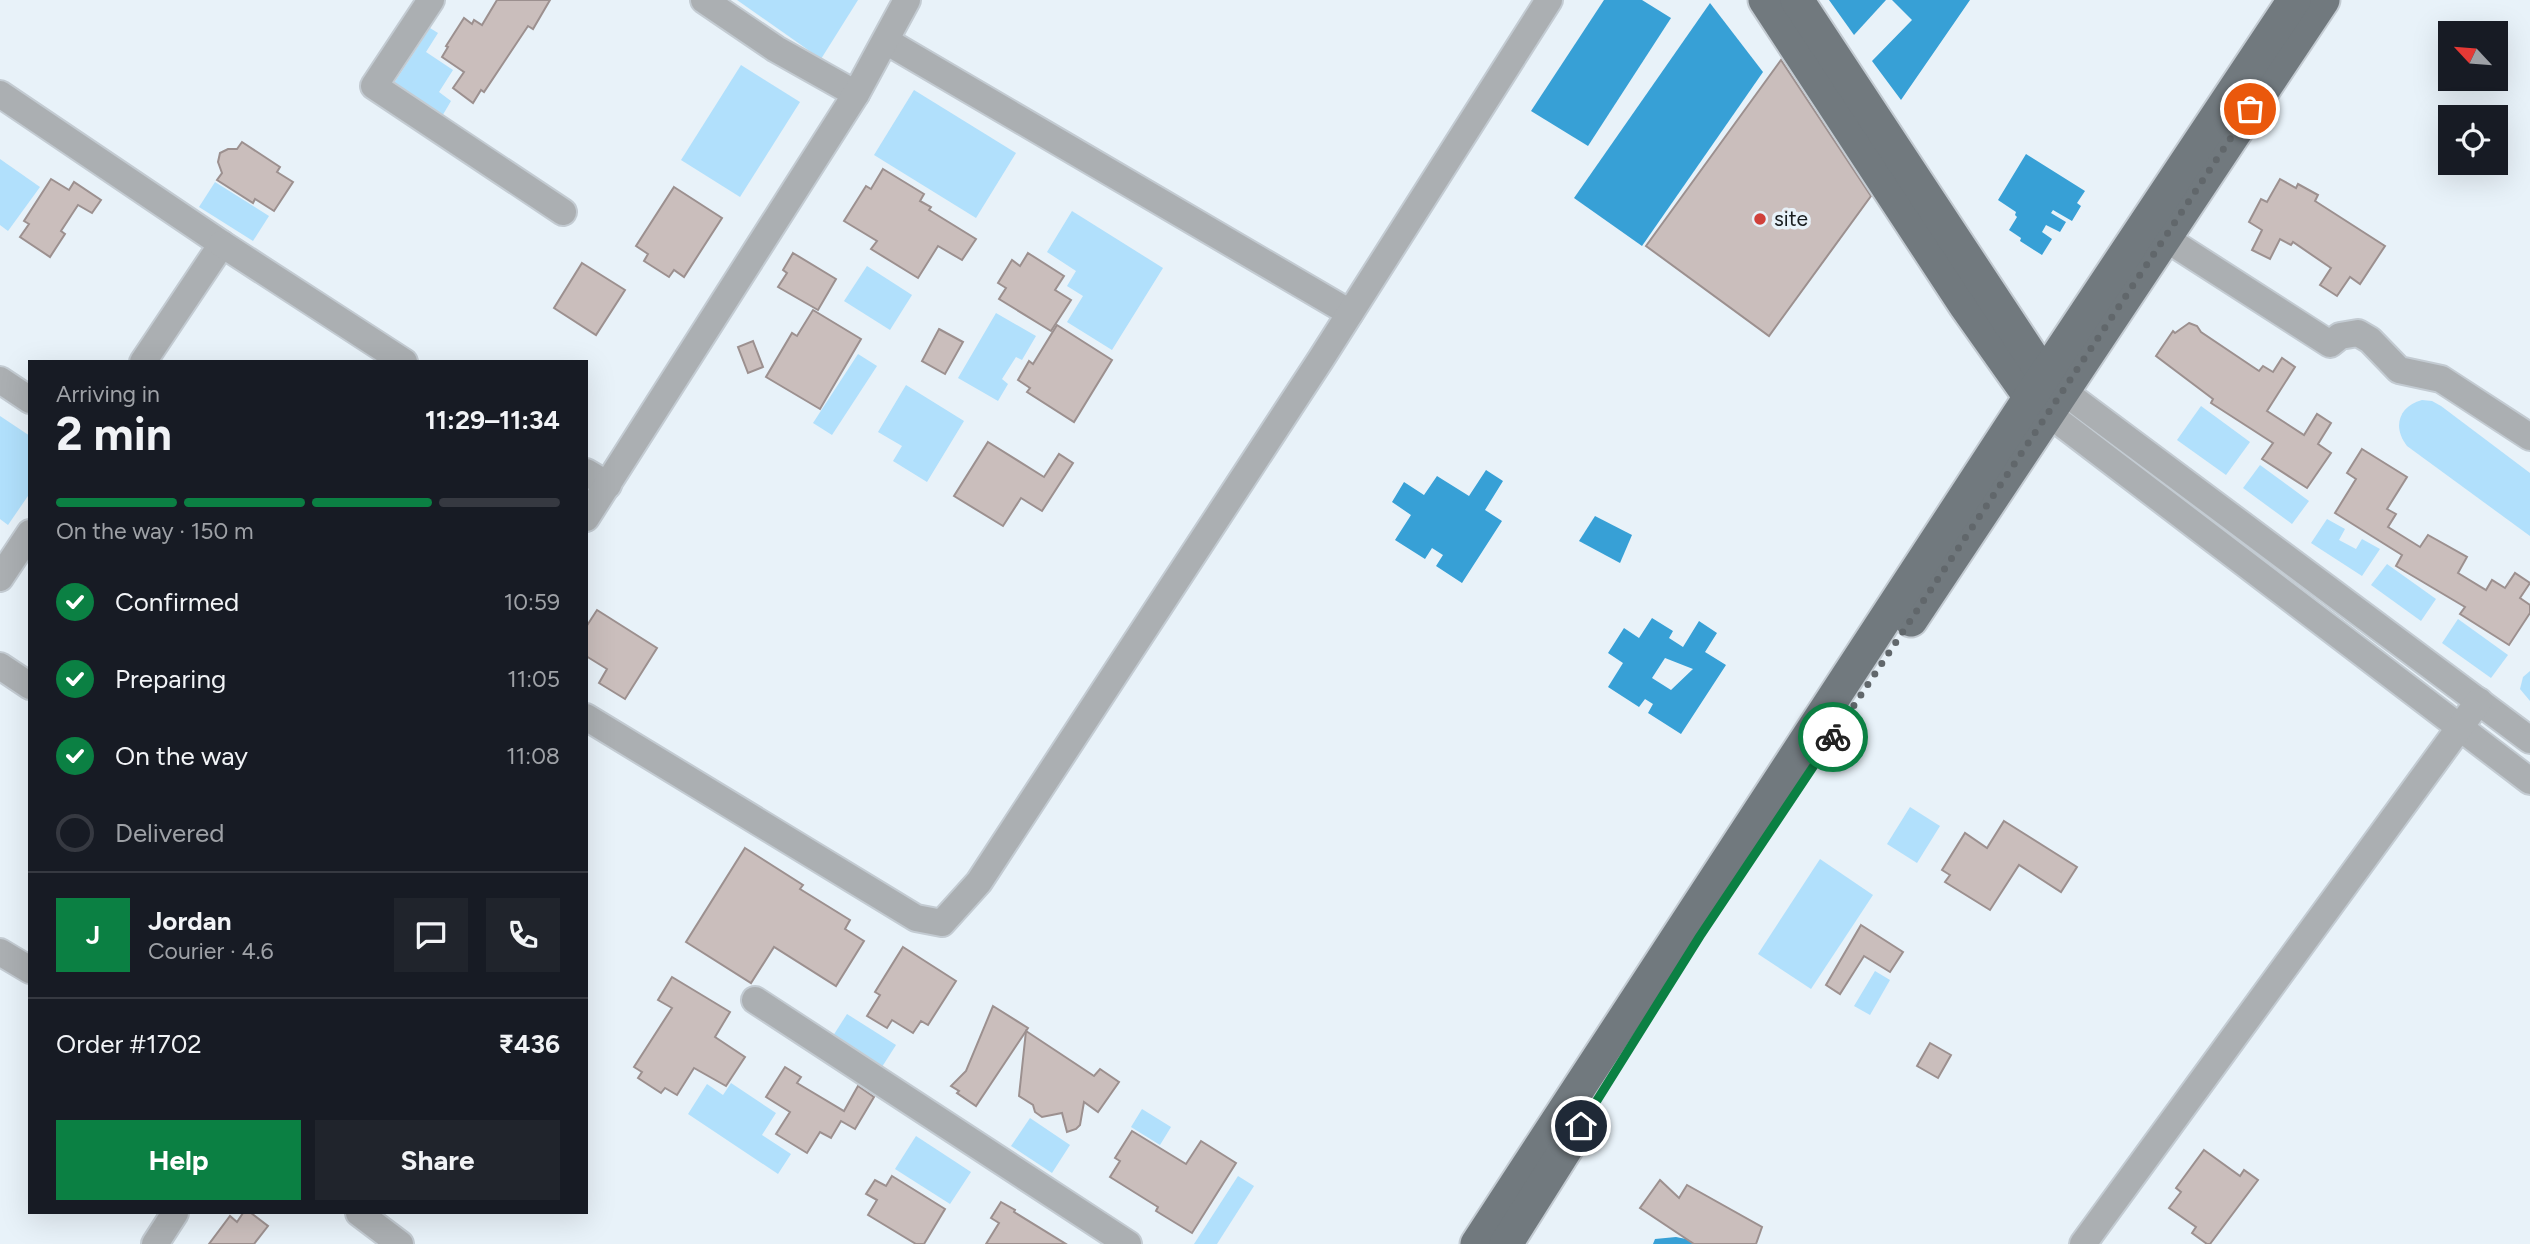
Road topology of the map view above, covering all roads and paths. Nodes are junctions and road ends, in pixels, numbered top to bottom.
1 (431, 0) edge
2 (705, 0) edge
3 (907, 0) edge
4 (1549, 0) edge
5 (1765, 0) edge
6 (1797, 0) edge
7 (2294, 0) edge
8 (2323, 0) edge
9 (886, 41) junction
10 (0, 94) edge
11 (856, 94) junction
12 (563, 212) dead end
13 (2165, 238) junction
14 (222, 244) junction
15 (1350, 313) junction
16 (145, 360) edge
17 (401, 360) edge
18 (0, 380) edge
19 (2047, 394) junction
20 (28, 399) edge
21 (2530, 436) edge
22 (597, 479) edge
23 (588, 512) edge
24 (28, 536) edge
25 (0, 578) edge
26 (0, 666) edge
27 (28, 685) edge
28 (2479, 701) junction
29 (588, 718) edge
30 (2460, 727) junction
31 (2530, 740) edge
32 (2530, 781) edge
33 (0, 952) edge
34 (28, 969) edge
35 (755, 1000) dead end
36 (174, 1214) edge
37 (360, 1214) edge
38 (156, 1244) edge
39 (400, 1244) edge
40 (1128, 1244) edge
41 (1477, 1244) edge
42 (1506, 1244) edge
43 (2083, 1244) edge

1 - 12 street
2 - 11 street
3 - 9 street
4 - 15 street
5 - 19 main road
6 - 19 main road
7 - 19 main road
8 - 13 main road
9 - 11 street
9 - 15 street
10 - 14 street
11 - 22 street
13 - 19 main road
13 - 21 street
14 - 16 street
14 - 17 street
15 - 29 street
18 - 20 street
19 - 28 street
19 - 30 street
19 - 41 main road
19 - 42 main road
22 - 23 street
24 - 25 street
26 - 27 street
28 - 30 street
28 - 31 street
30 - 32 street
30 - 43 street
33 - 34 street
35 - 40 street
36 - 38 street
37 - 39 street

